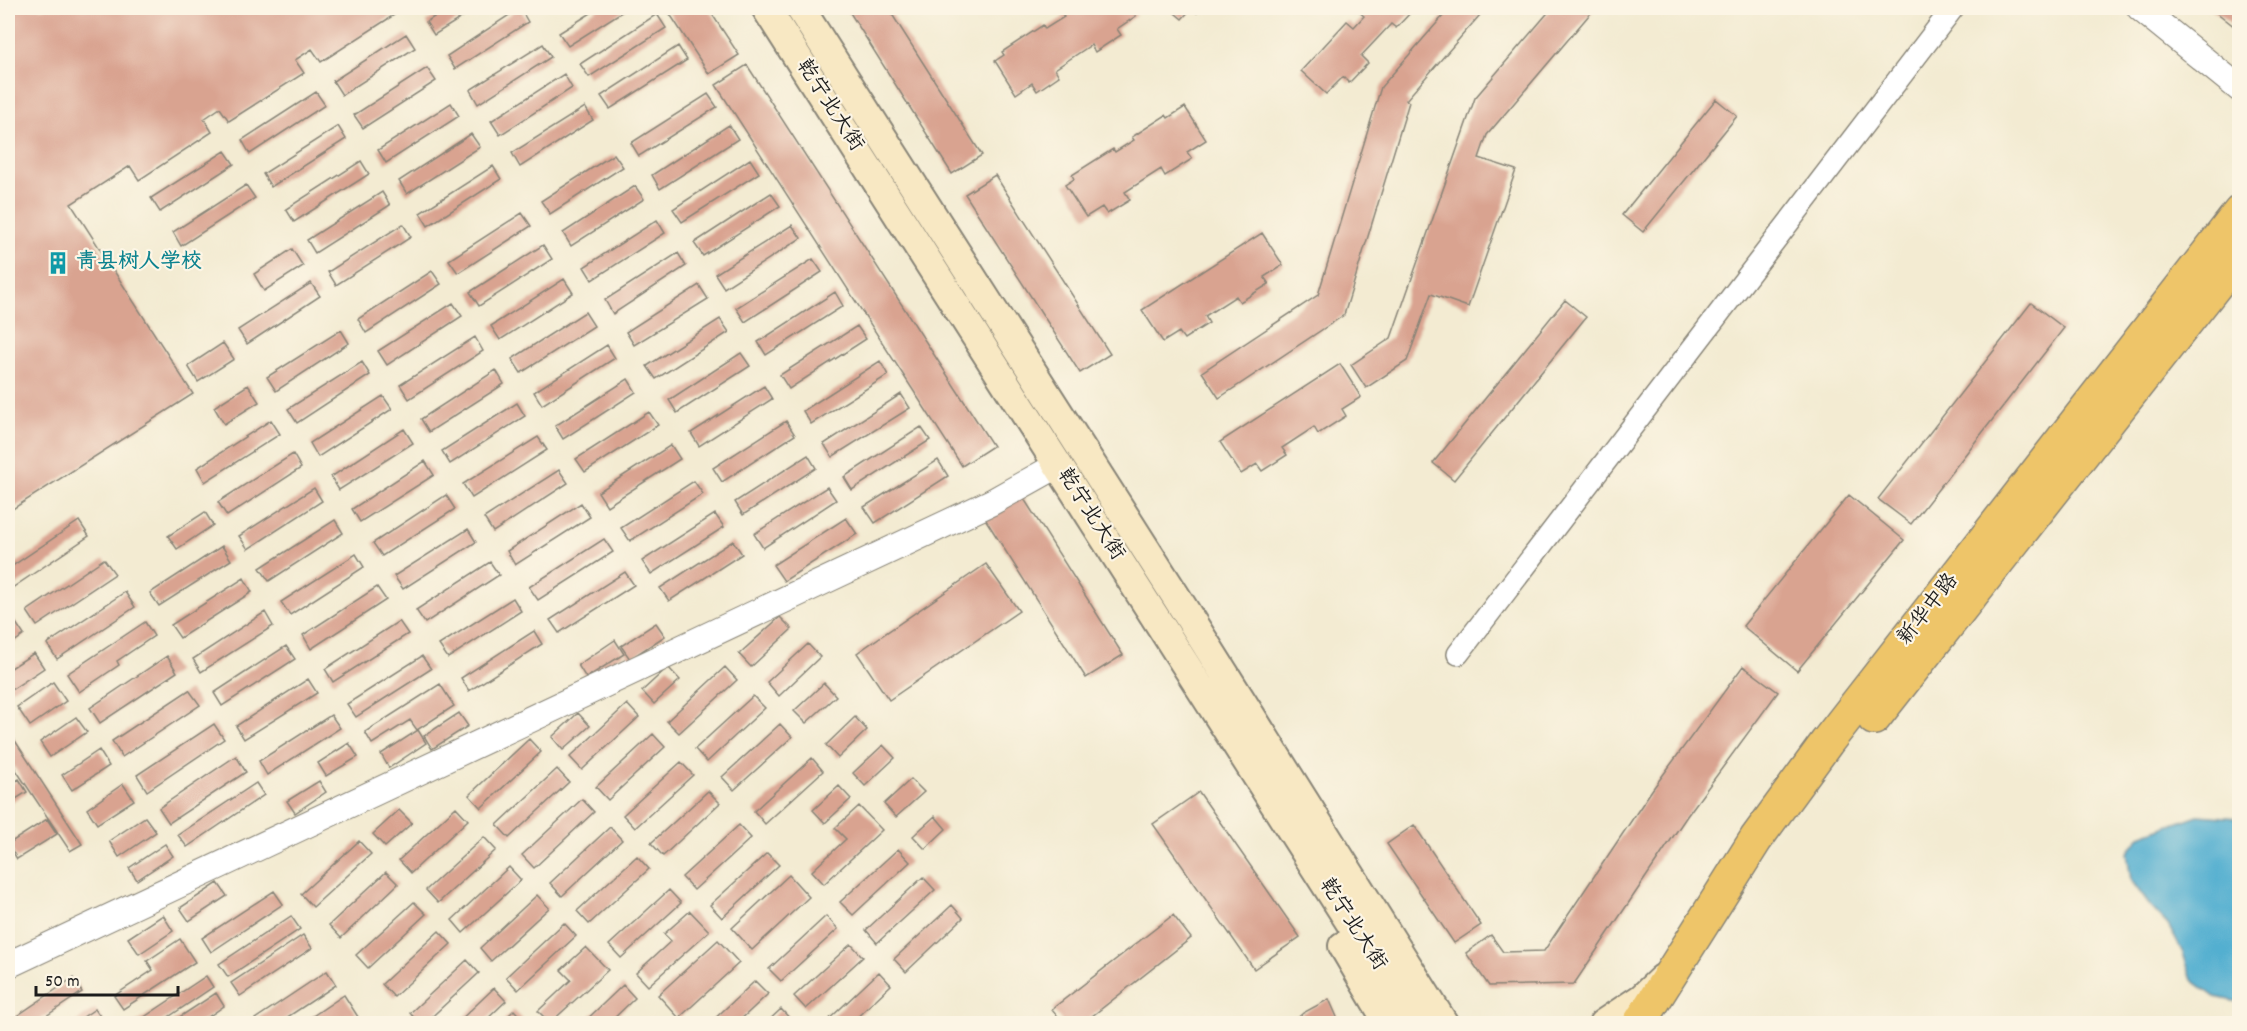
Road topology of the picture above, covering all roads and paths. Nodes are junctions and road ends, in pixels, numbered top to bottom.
1 (766, 8) edge
2 (800, 8) edge
3 (1953, 8) edge
4 (2140, 8) edge
5 (2240, 89) edge
6 (2240, 212) edge
7 (2240, 254) edge
8 (1058, 465) junction
9 (1458, 654) dead end
10 (1256, 774) junction
11 (1381, 923) junction
12 (8, 965) edge
13 (1676, 965) junction
14 (1389, 1023) edge
15 (1414, 1023) edge
16 (1444, 1023) edge
17 (1463, 1023) edge
18 (1603, 1023) edge
19 (1639, 1023) edge
20 (1665, 1023) edge

1 - 8 main road, 乾宁北大街
2 - 11 main road, 乾宁北大街
3 - 9 street
4 - 5 street
6 - 13 main road, 新华中路
7 - 20 main road, 新华中路
8 - 10 main road, 乾宁北大街
8 - 12 street
10 - 14 main road
10 - 15 main road, 乾宁北大街
11 - 16 main road, 乾宁北大街
11 - 17 main road
13 - 18 main road
13 - 19 main road, 新华中路

